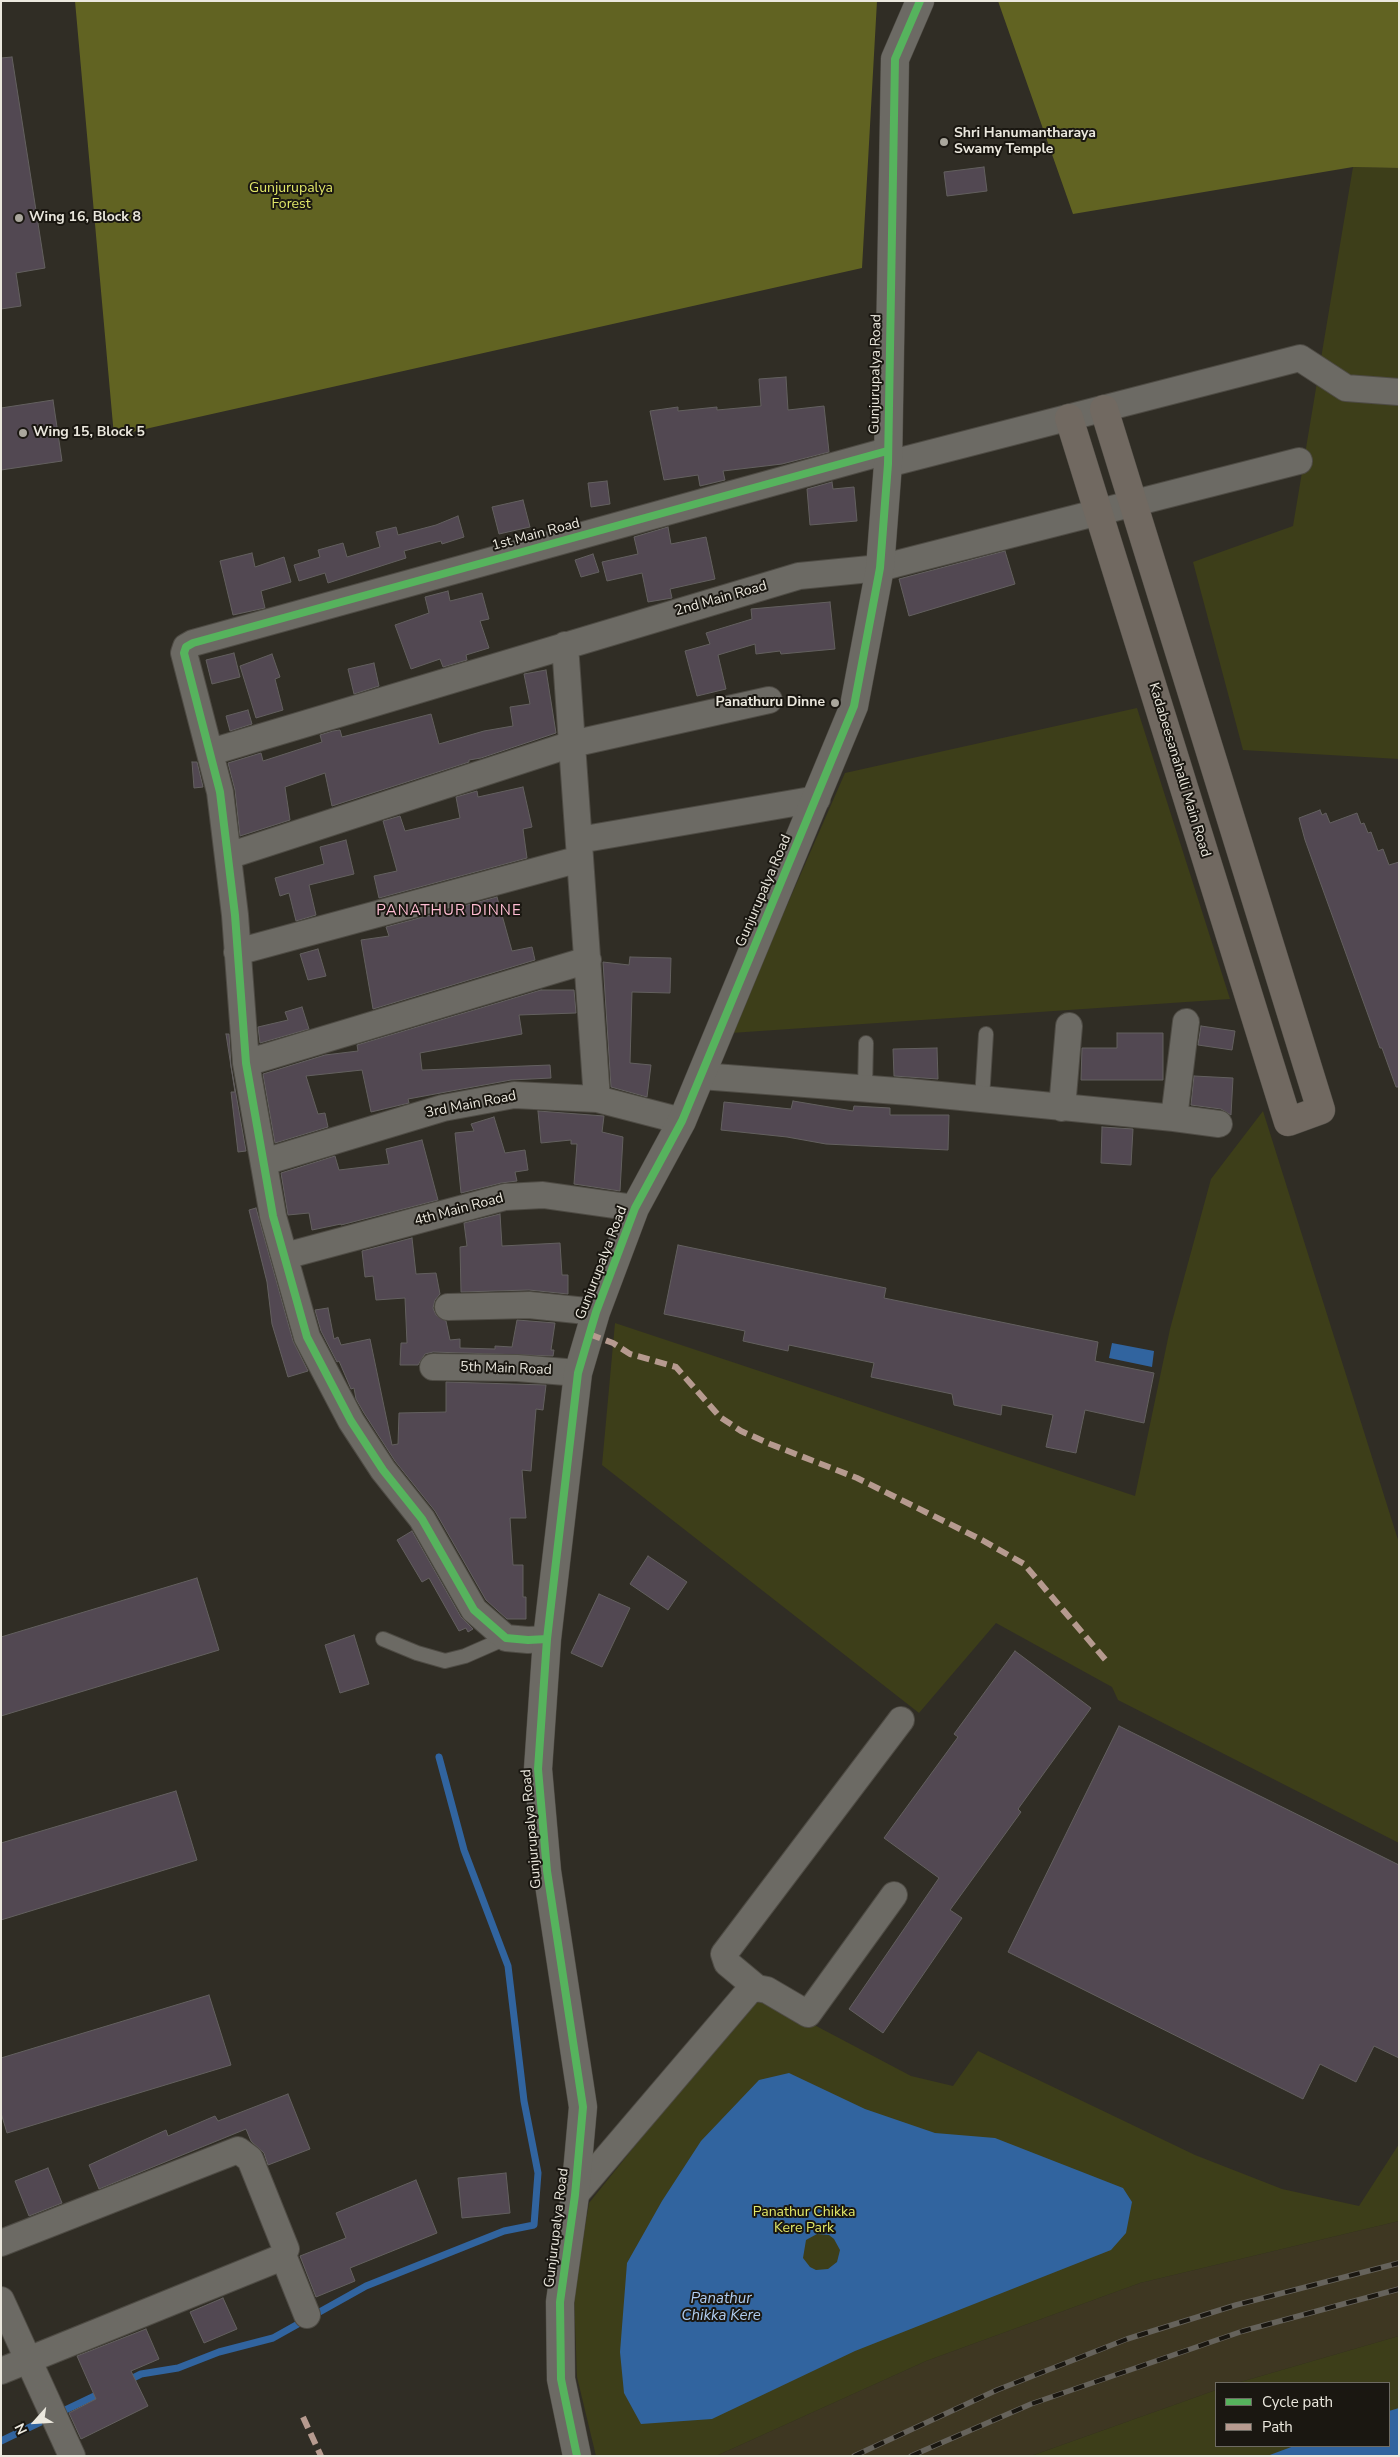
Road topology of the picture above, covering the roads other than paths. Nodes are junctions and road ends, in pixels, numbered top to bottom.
1 (920, 1) edge
2 (1399, 392) edge
3 (1104, 409) junction
4 (1069, 418) junction
5 (888, 458) junction
6 (1298, 461) dead end
7 (1135, 503) junction
8 (1099, 512) junction
9 (880, 568) junction
10 (566, 645) junction
11 (769, 700) dead end
12 (572, 744) junction
13 (211, 752) junction
14 (817, 799) junction
15 (579, 849) junction
16 (228, 856) junction
17 (238, 952) junction
18 (588, 960) junction
19 (1186, 1022) dead end
20 (1069, 1026) dead end
21 (986, 1034) dead end
22 (866, 1043) dead end
23 (246, 1063) junction
24 (701, 1076) junction
25 (865, 1088) junction
26 (597, 1099) junction
27 (982, 1099) junction
28 (1062, 1108) junction
29 (1174, 1118) junction
30 (682, 1121) junction
31 (1220, 1124) dead end
32 (264, 1162) junction
33 (635, 1208) junction
34 (285, 1256) junction
35 (448, 1307) dead end
36 (596, 1312) junction
37 (433, 1367) dead end
38 (578, 1373) junction
39 (506, 1638) junction
40 (547, 1638) junction
41 (383, 1639) dead end
42 (901, 1720) dead end
43 (894, 1895) dead end
44 (757, 1988) junction
45 (575, 2195) junction
46 (1, 2243) edge
47 (283, 2255) junction
48 (1, 2300) edge
49 (307, 2315) dead end
50 (28, 2360) junction
51 (1, 2371) edge
52 (72, 2456) edge
53 (577, 2456) edge

1 - 5 street, Gunjurupalya Road
2 - 3 street, 1st Main Road
3 - 4 street, 1st Main Road
3 - 7 main road
4 - 5 street, 1st Main Road
4 - 8 main road, Kadabeesanahalli Main Road
5 - 9 street, Gunjurupalya Road
5 - 13 street, 1st Main Road
6 - 7 street, 2nd Main Road
7 - 8 street, 2nd Main Road
7 - 8 main road, Kadabeesanahalli Main Road
8 - 9 street, 2nd Main Road
9 - 10 street, 2nd Main Road
9 - 14 street, Gunjurupalya Road
10 - 12 street
10 - 13 street, 2nd Main Road
11 - 12 street
12 - 15 street
12 - 16 street
13 - 16 street
14 - 15 street
14 - 24 street, Gunjurupalya Road
15 - 17 street
15 - 18 street
16 - 17 street
17 - 23 street
18 - 23 street
18 - 26 street
19 - 29 street
20 - 28 street
21 - 27 lane
22 - 25 lane
23 - 32 street
24 - 25 street
24 - 30 street, Gunjurupalya Road
25 - 27 street
26 - 30 street, 3rd Main Road
26 - 32 street, 3rd Main Road
27 - 28 street
28 - 29 street
29 - 31 street
30 - 33 street, Gunjurupalya Road
32 - 34 street
33 - 34 street, 4th Main Road
33 - 36 street, Gunjurupalya Road
34 - 39 street
35 - 36 street
36 - 38 street, Gunjurupalya Road
37 - 38 street, 5th Main Road
38 - 40 street, Gunjurupalya Road
39 - 40 street
39 - 41 lane
40 - 45 street, Gunjurupalya Road
42 - 44 street
43 - 44 street
44 - 45 street
45 - 53 street, Gunjurupalya Road
46 - 47 street
47 - 49 street
47 - 50 street
48 - 50 street
50 - 51 street
50 - 52 street

